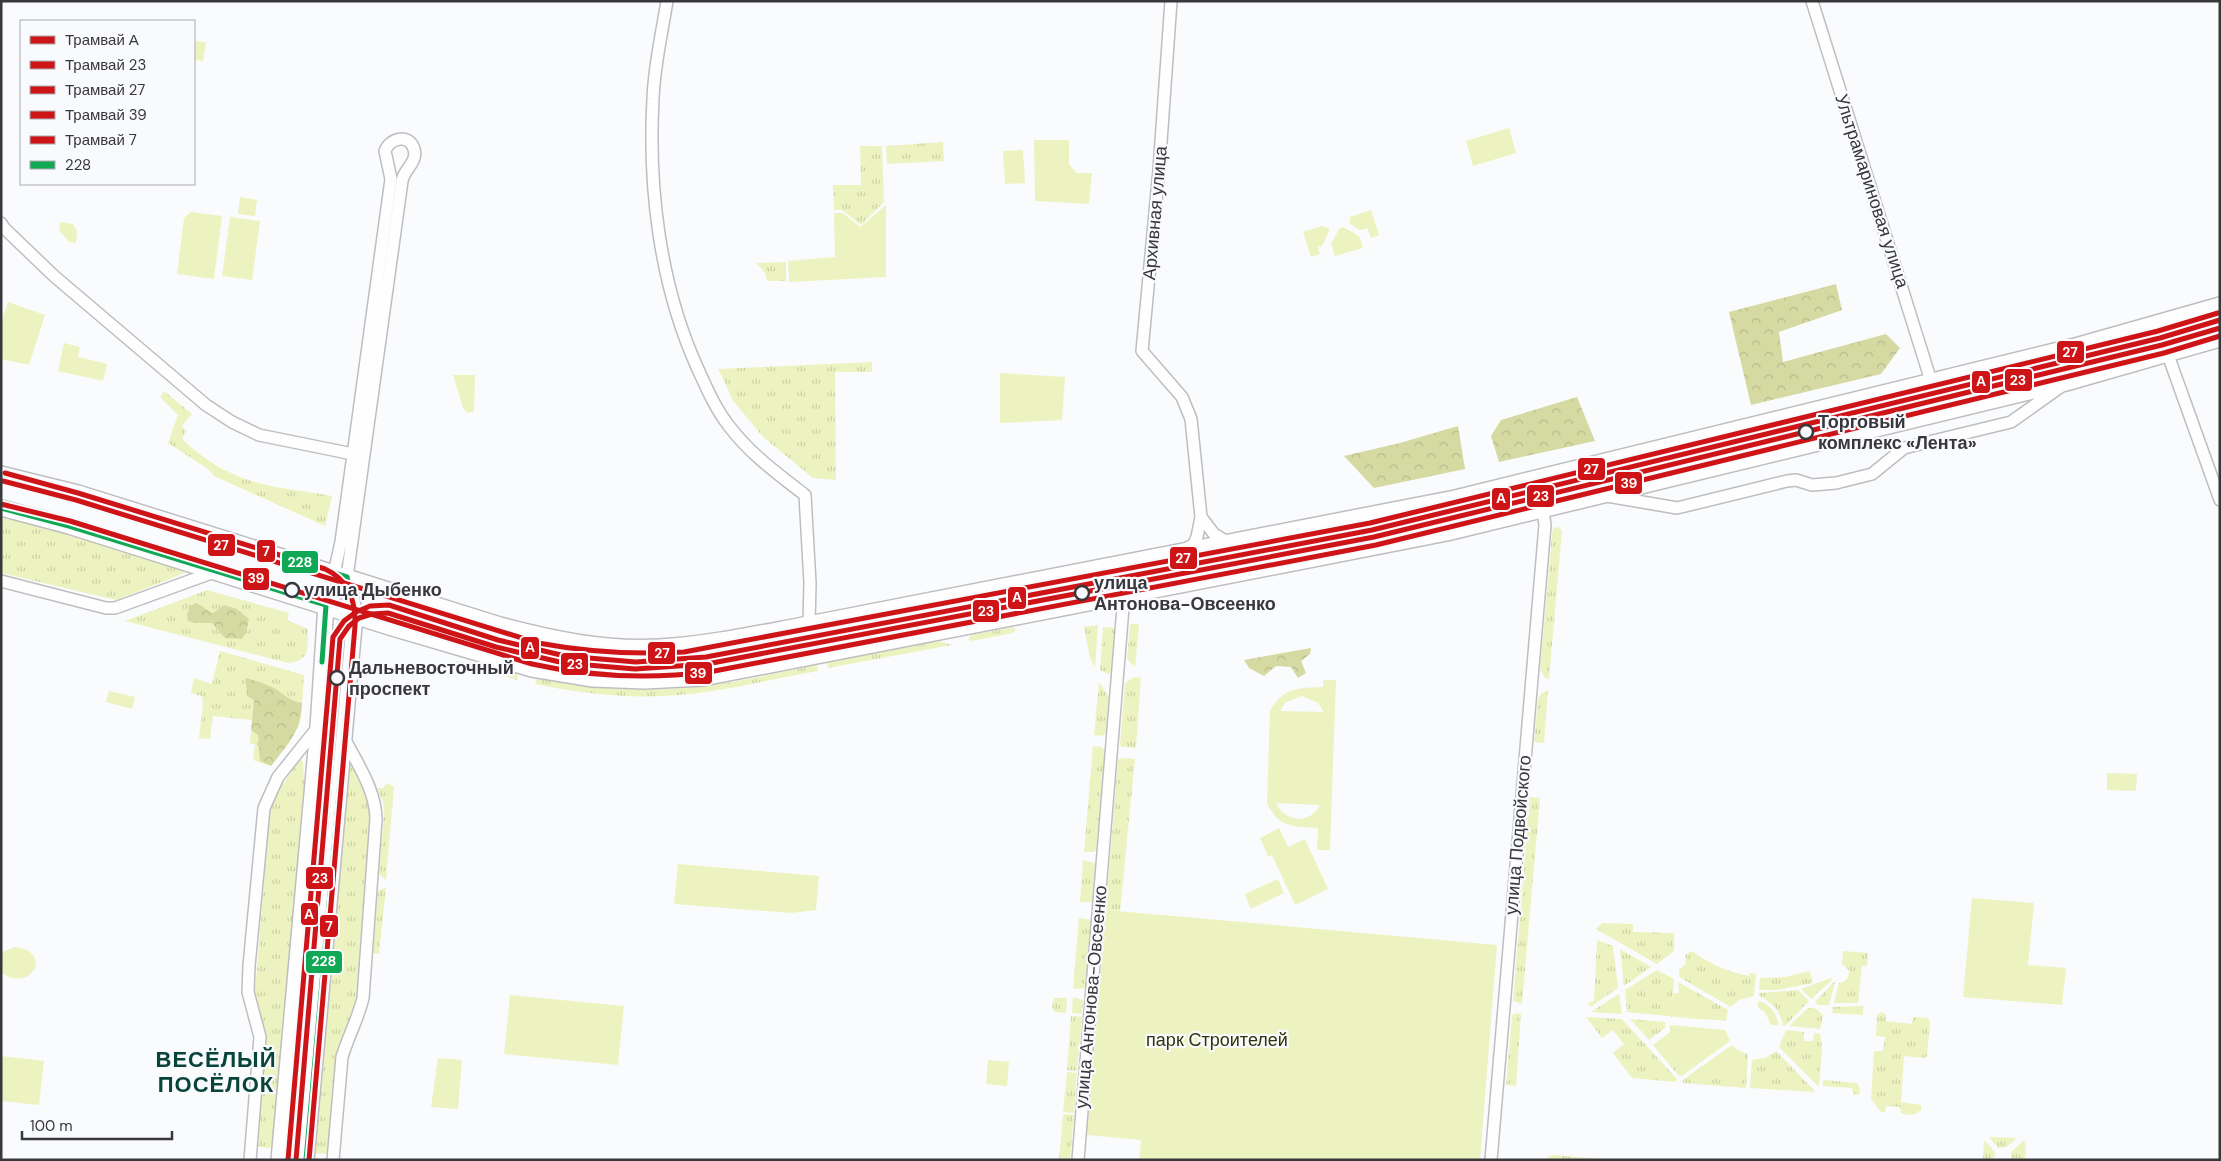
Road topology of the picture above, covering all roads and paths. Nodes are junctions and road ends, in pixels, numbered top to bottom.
1 (667, 1) edge
2 (1171, 1) edge
3 (1812, 1) edge
4 (1, 223) edge
5 (2220, 305) edge
6 (2220, 339) edge
7 (2168, 355) junction
8 (1931, 381) junction
9 (2066, 382) junction
10 (353, 454) junction
11 (1, 474) edge
12 (1605, 495) junction
13 (2220, 500) edge
14 (1, 508) edge
15 (1543, 510) junction
16 (1201, 517) junction
17 (1227, 542) junction
18 (1183, 551) junction
19 (217, 571) junction
20 (341, 575) junction
21 (1, 581) edge
22 (1124, 595) junction
23 (326, 605) junction
24 (355, 615) junction
25 (810, 624) junction
26 (318, 727) junction
27 (344, 738) junction
28 (250, 1160) edge
29 (279, 1160) edge
30 (306, 1160) edge
31 (333, 1160) edge
32 (1078, 1160) edge
33 (1491, 1160) edge

1 - 25 street
2 - 16 street, Архивная улица
3 - 8 street, Ультрамариновая улица
4 - 10 street
5 - 8 main road
6 - 7 main road
7 - 9 main road
7 - 13 street
8 - 17 main road
9 - 12 main road
9 - 12 street
10 - 20 street
10 - 20 street
11 - 20 main road
12 - 15 main road
14 - 19 main road
15 - 22 main road
15 - 33 street, улица Подвойского
16 - 17 street
16 - 18 street
17 - 18 main road
18 - 25 main road
19 - 21 street
19 - 23 main road
20 - 23 main road
20 - 24 main road
20 - 25 main road
22 - 24 main road
22 - 32 street, улица Антонова-Овсеенко
23 - 24 main road
23 - 26 main road
24 - 27 main road
26 - 28 street
26 - 29 main road
27 - 30 main road
27 - 31 street

